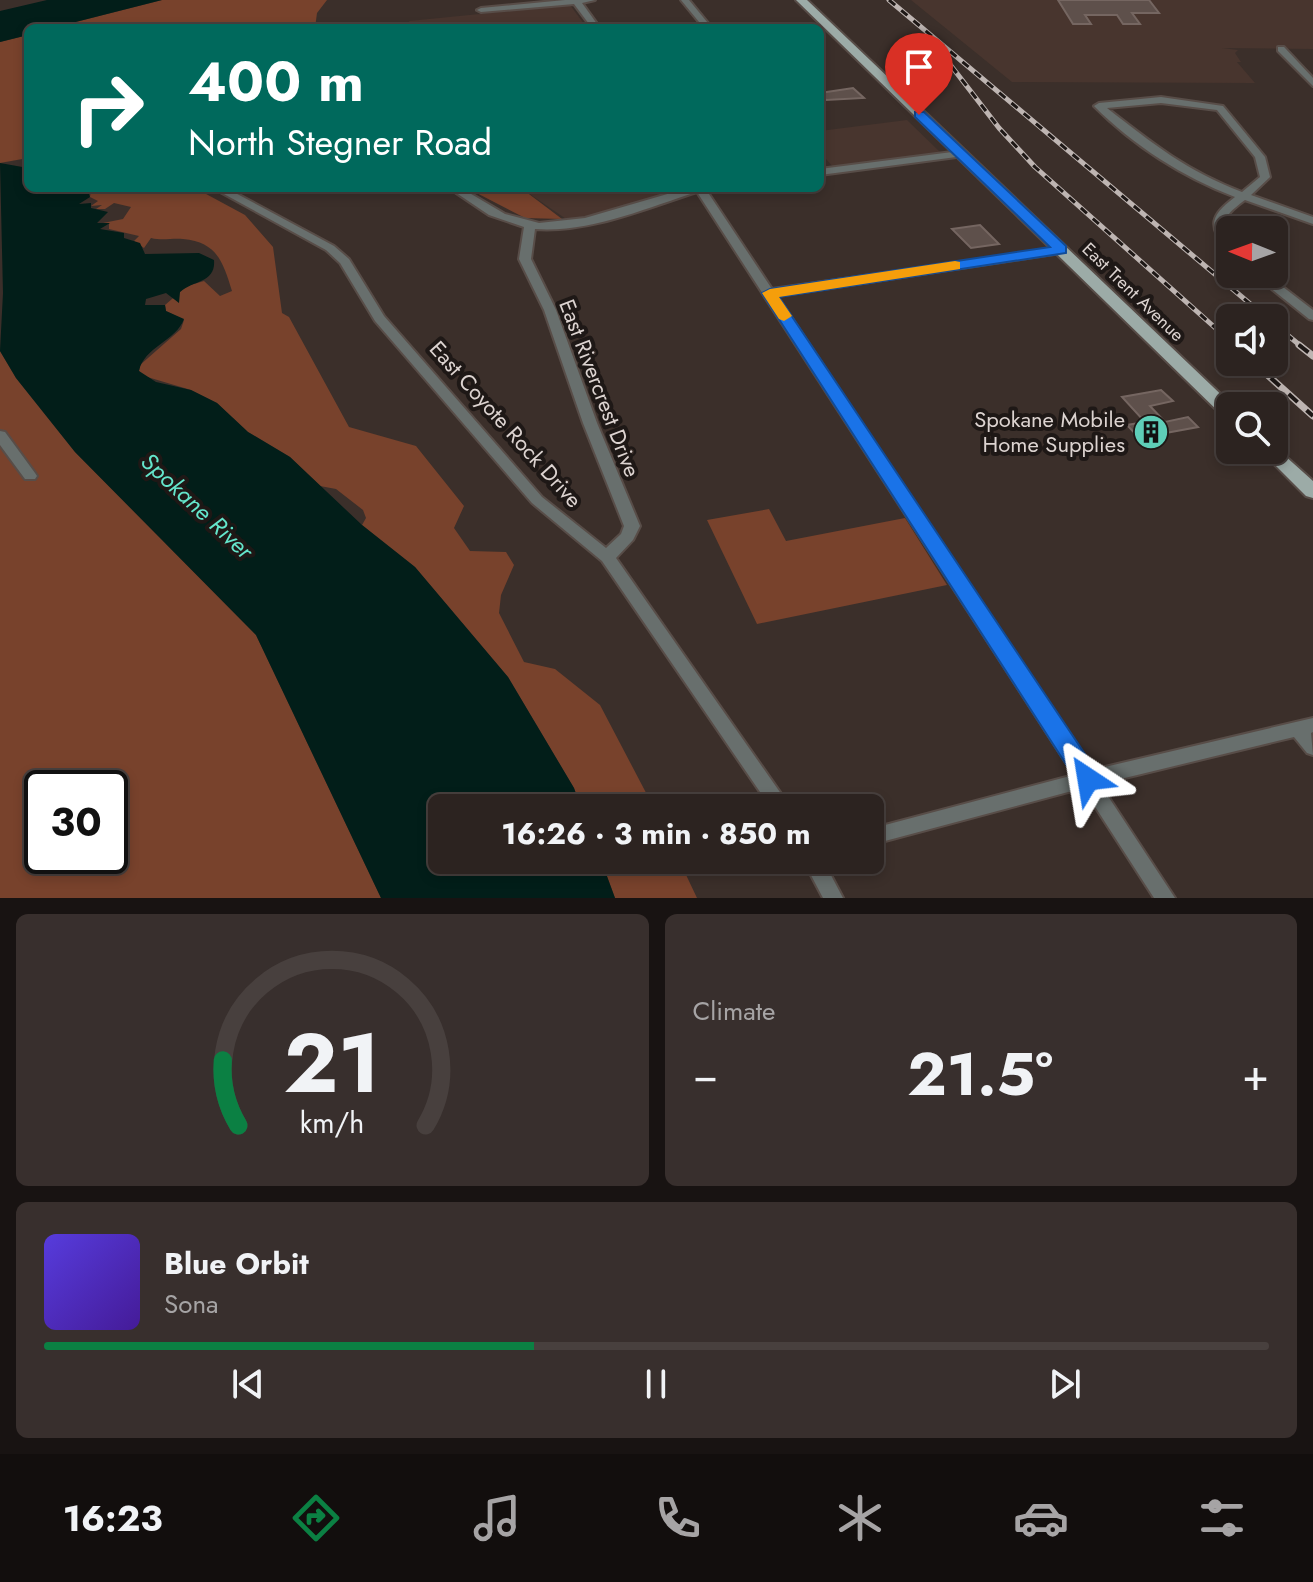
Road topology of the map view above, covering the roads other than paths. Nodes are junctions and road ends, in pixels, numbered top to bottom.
1 (591, 0) edge
2 (685, 0) edge
3 (801, 0) edge
4 (812, 0) edge
5 (576, 1) edge
6 (481, 10) dead end
7 (593, 24) edge
8 (705, 24) edge
9 (827, 25) junction
10 (1281, 49) dead end
11 (1313, 83) edge
12 (960, 154) junction
13 (824, 169) edge
14 (225, 192) edge
15 (461, 192) edge
16 (685, 192) edge
17 (703, 192) edge
18 (1244, 195) junction
19 (1221, 216) edge
20 (1313, 221) edge
21 (530, 226) junction
22 (1061, 250) junction
23 (1277, 288) edge
24 (770, 293) junction
25 (1313, 302) edge
26 (1298, 304) junction
27 (1313, 316) edge
28 (1216, 399) edge
29 (0, 435) edge
30 (1284, 464) edge
31 (30, 476) dead end
32 (1313, 492) edge
33 (607, 557) junction
34 (1305, 727) edge
35 (1313, 748) edge
36 (1088, 779) junction
37 (772, 794) edge
38 (884, 833) edge
39 (820, 874) edge
40 (833, 898) edge
41 (1165, 898) edge

1 - 5 street
2 - 8 street
3 - 9 main road, East Trent Avenue
4 - 9 main road
5 - 6 street
5 - 7 street
9 - 12 main road, East Trent Avenue
10 - 11 street
12 - 13 street
12 - 22 main road, East Trent Avenue
14 - 33 street, East Coyote Rock Drive
15 - 21 street
16 - 21 street
17 - 24 street
18 - 18 street
18 - 19 street
18 - 20 street
21 - 33 street, East Rivercrest Drive
22 - 24 street
22 - 28 main road, East Trent Avenue
23 - 26 street
24 - 36 street
25 - 26 street
26 - 27 street
29 - 31 street
30 - 32 main road
33 - 37 street, East Coyote Rock Drive
34 - 35 street
34 - 36 street
36 - 38 street
36 - 41 street
39 - 40 street

